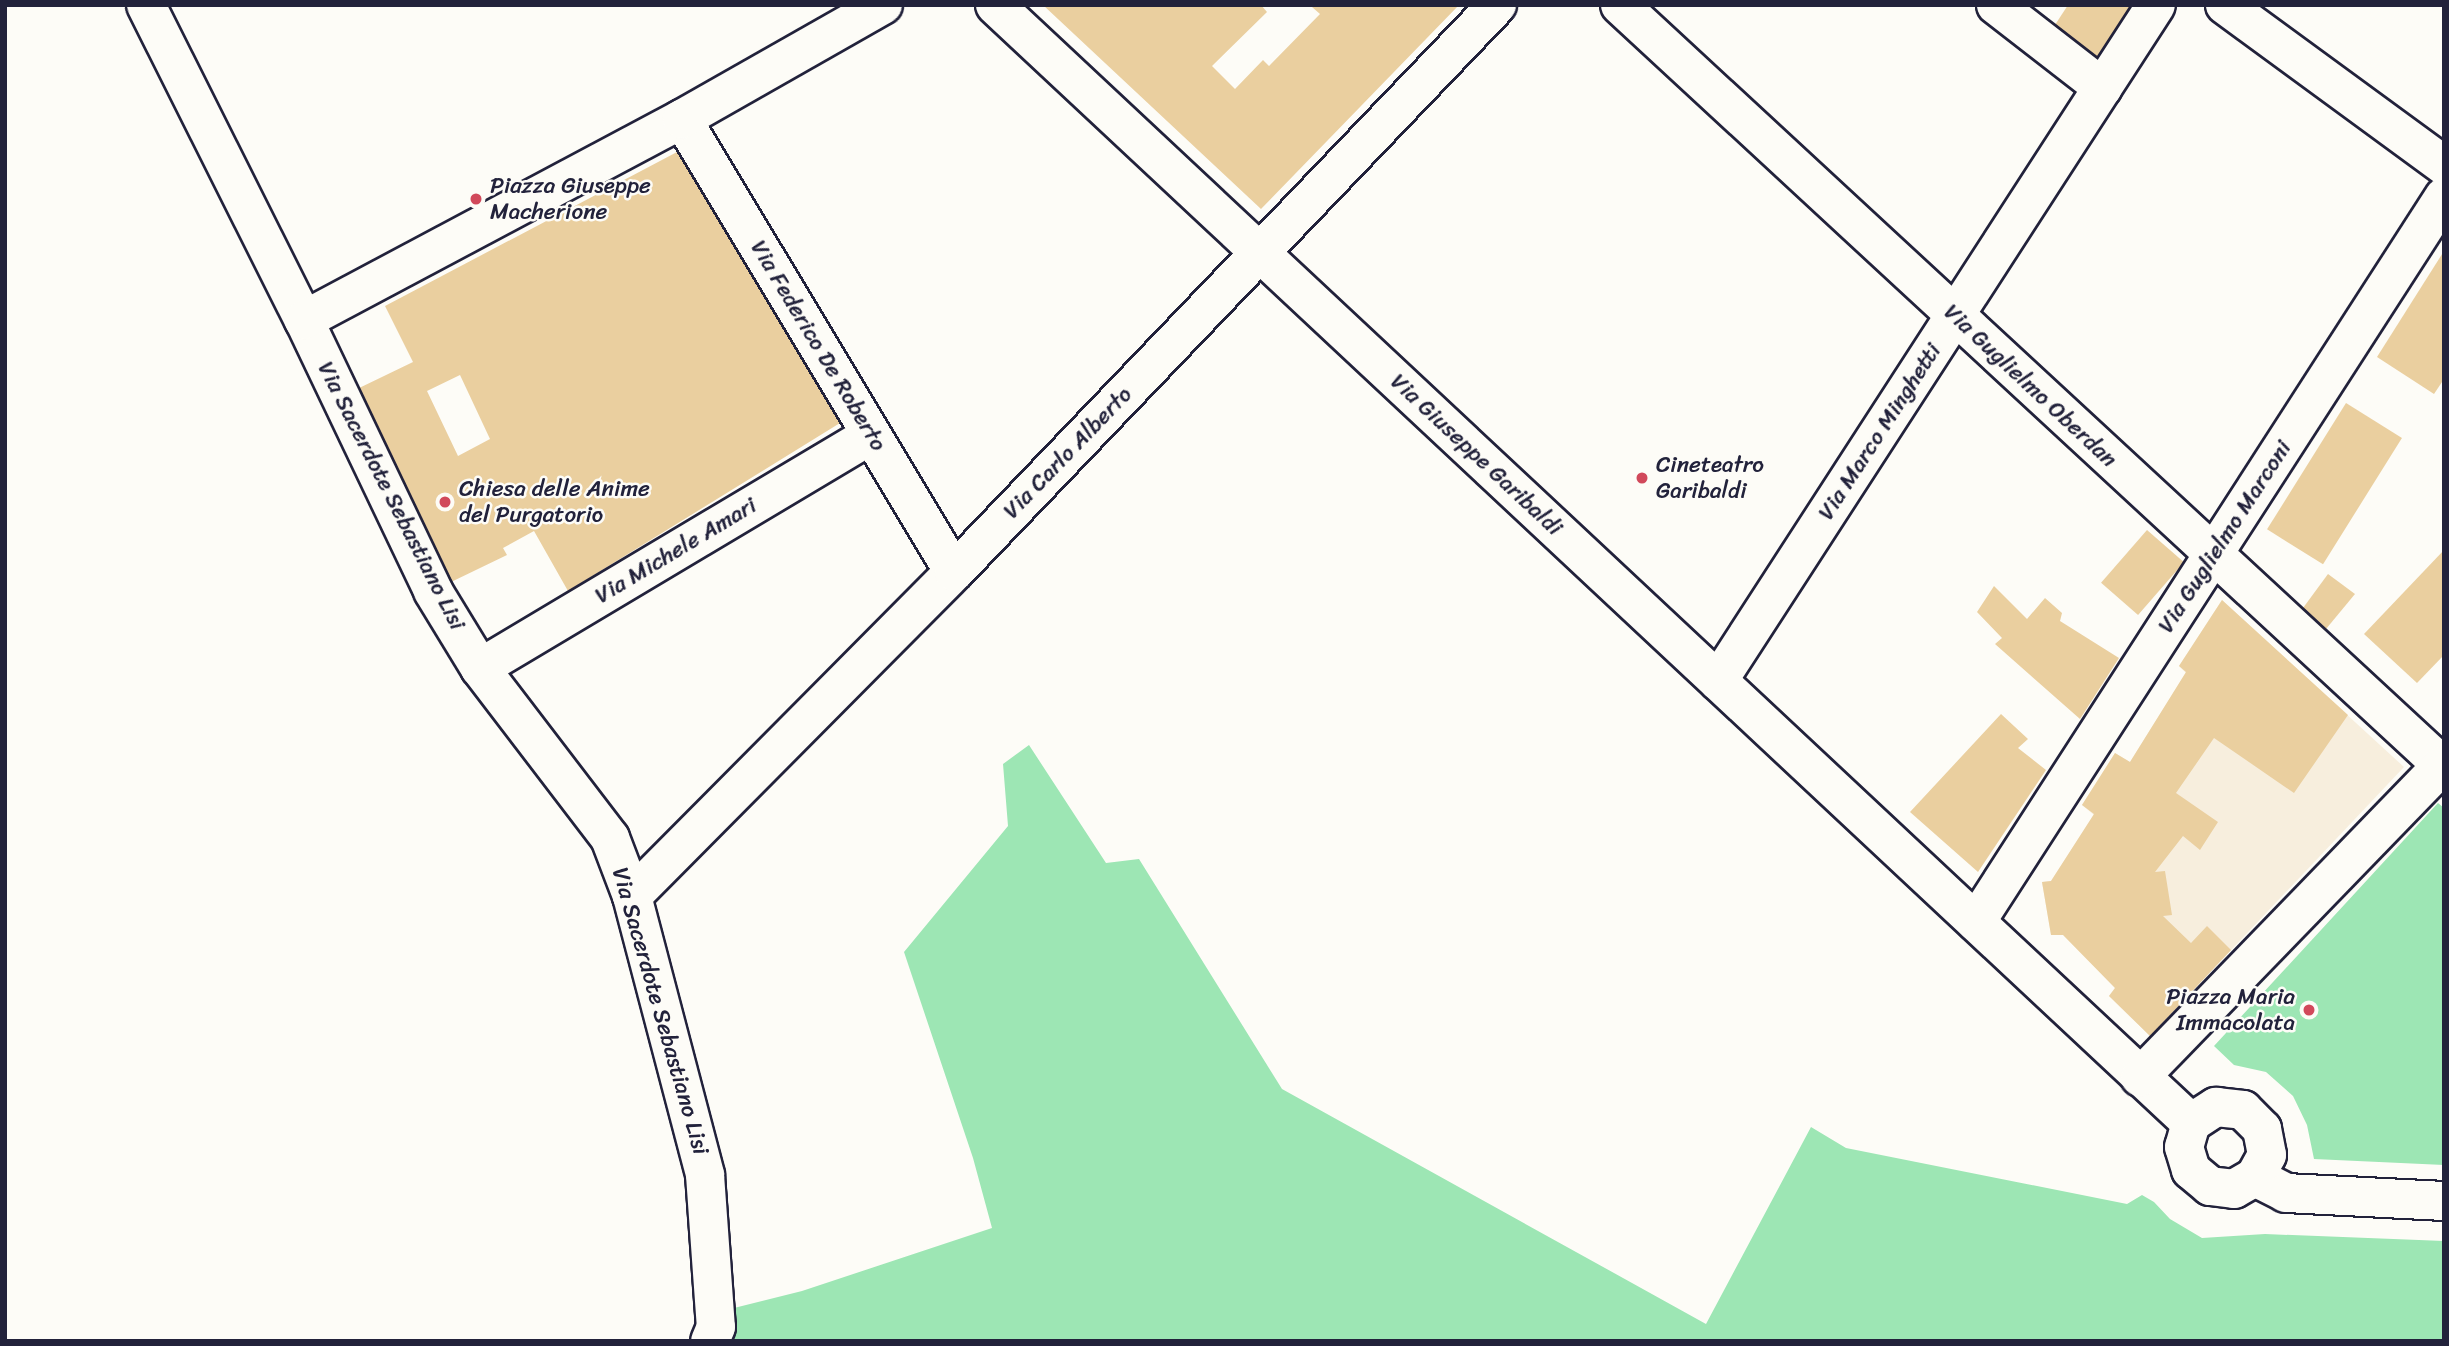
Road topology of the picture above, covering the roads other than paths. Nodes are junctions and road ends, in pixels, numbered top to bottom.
1 (146, 5) edge
2 (883, 5) edge
3 (995, 5) edge
4 (1497, 5) edge
5 (1620, 5) edge
6 (1996, 5) edge
7 (2156, 5) edge
8 (2225, 5) edge
9 (2103, 88) junction
10 (682, 119) junction
11 (2444, 165) edge
12 (2444, 197) edge
13 (1260, 252) junction
14 (1955, 316) junction
15 (304, 320) junction
16 (871, 435) junction
17 (2213, 556) junction
18 (954, 572) junction
19 (480, 668) junction
20 (1718, 681) junction
21 (2443, 766) edge
22 (632, 896) junction
23 (1966, 913) junction
24 (2140, 1077) junction
25 (2191, 1123) junction
26 (2255, 1177) junction
27 (2444, 1201) edge
28 (710, 1341) edge

1 - 15 street, Via Sacerdote Sebastiano Lisi
2 - 10 street
3 - 13 street, Via Giuseppe Garibaldi
4 - 13 street, Via Carlo Alberto
5 - 14 street, Via Guglielmo Oberdan
6 - 9 street
7 - 9 street, Via Marco Minghetti
8 - 11 street
9 - 14 street, Via Marco Minghetti
10 - 15 street
10 - 16 street, Via Federico De Roberto
12 - 17 street, Via Guglielmo Marconi
13 - 18 street, Via Carlo Alberto
13 - 20 street, Via Giuseppe Garibaldi
14 - 17 street, Via Guglielmo Oberdan
14 - 20 street, Via Marco Minghetti
15 - 19 street, Via Sacerdote Sebastiano Lisi
16 - 18 street, Via Federico De Roberto
16 - 19 street, Via Michele Amari
17 - 21 street, Via Guglielmo Oberdan
17 - 23 street, Via Guglielmo Marconi
18 - 22 street, Via Carlo Alberto
19 - 22 street, Via Sacerdote Sebastiano Lisi
20 - 23 street, Via Giuseppe Garibaldi
21 - 24 street
22 - 28 street, Via Sacerdote Sebastiano Lisi
23 - 24 street, Via Giuseppe Garibaldi
24 - 25 street, Via Giuseppe Garibaldi
25 - 26 street
25 - 26 street
26 - 27 street

